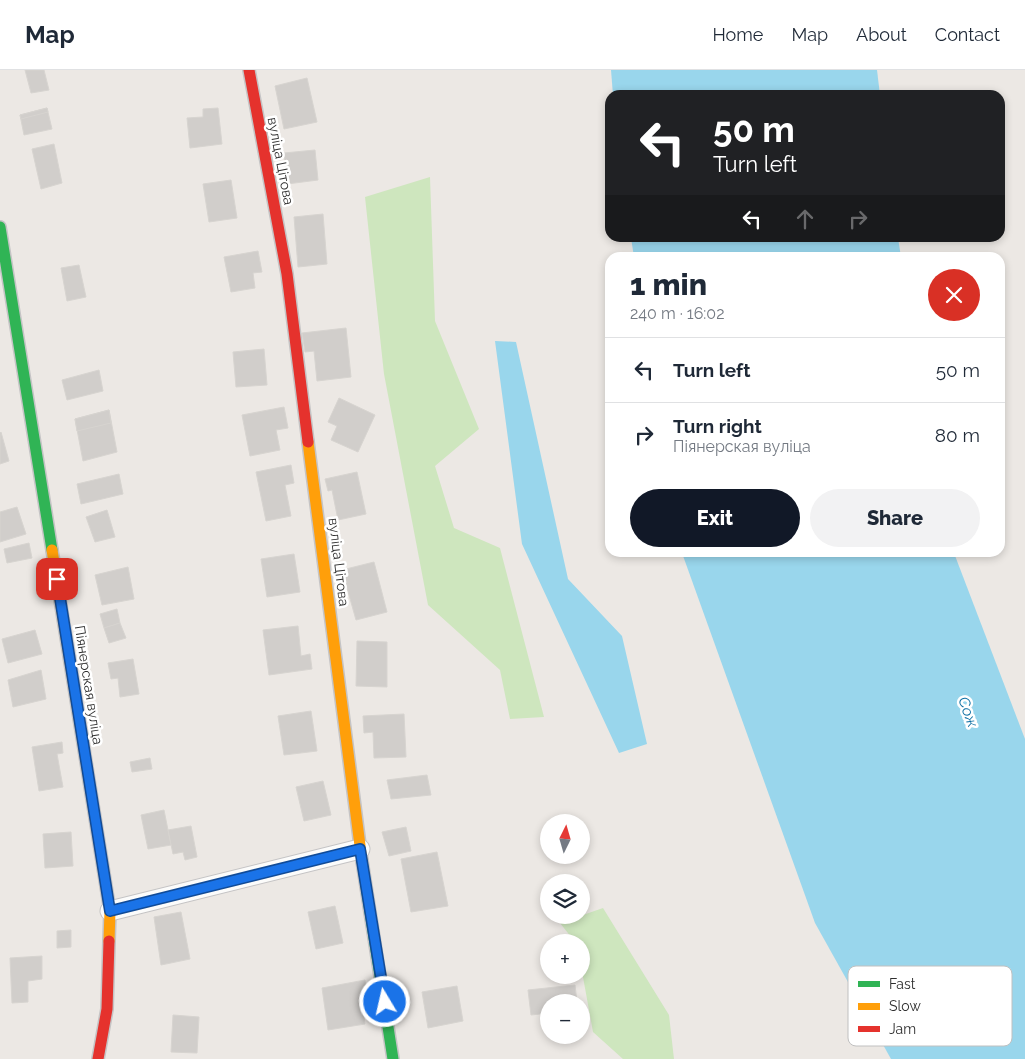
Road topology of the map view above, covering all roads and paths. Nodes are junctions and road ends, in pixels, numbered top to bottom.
1 (248, 70) edge
2 (0, 227) edge
3 (360, 849) junction
4 (110, 911) junction
5 (98, 1059) edge
6 (393, 1059) edge

1 - 3 street, вуліца Цітова
2 - 4 street, Піянерская вуліца
3 - 4 street
3 - 6 street, вуліца Цітова
4 - 5 street, Піянерская вуліца

